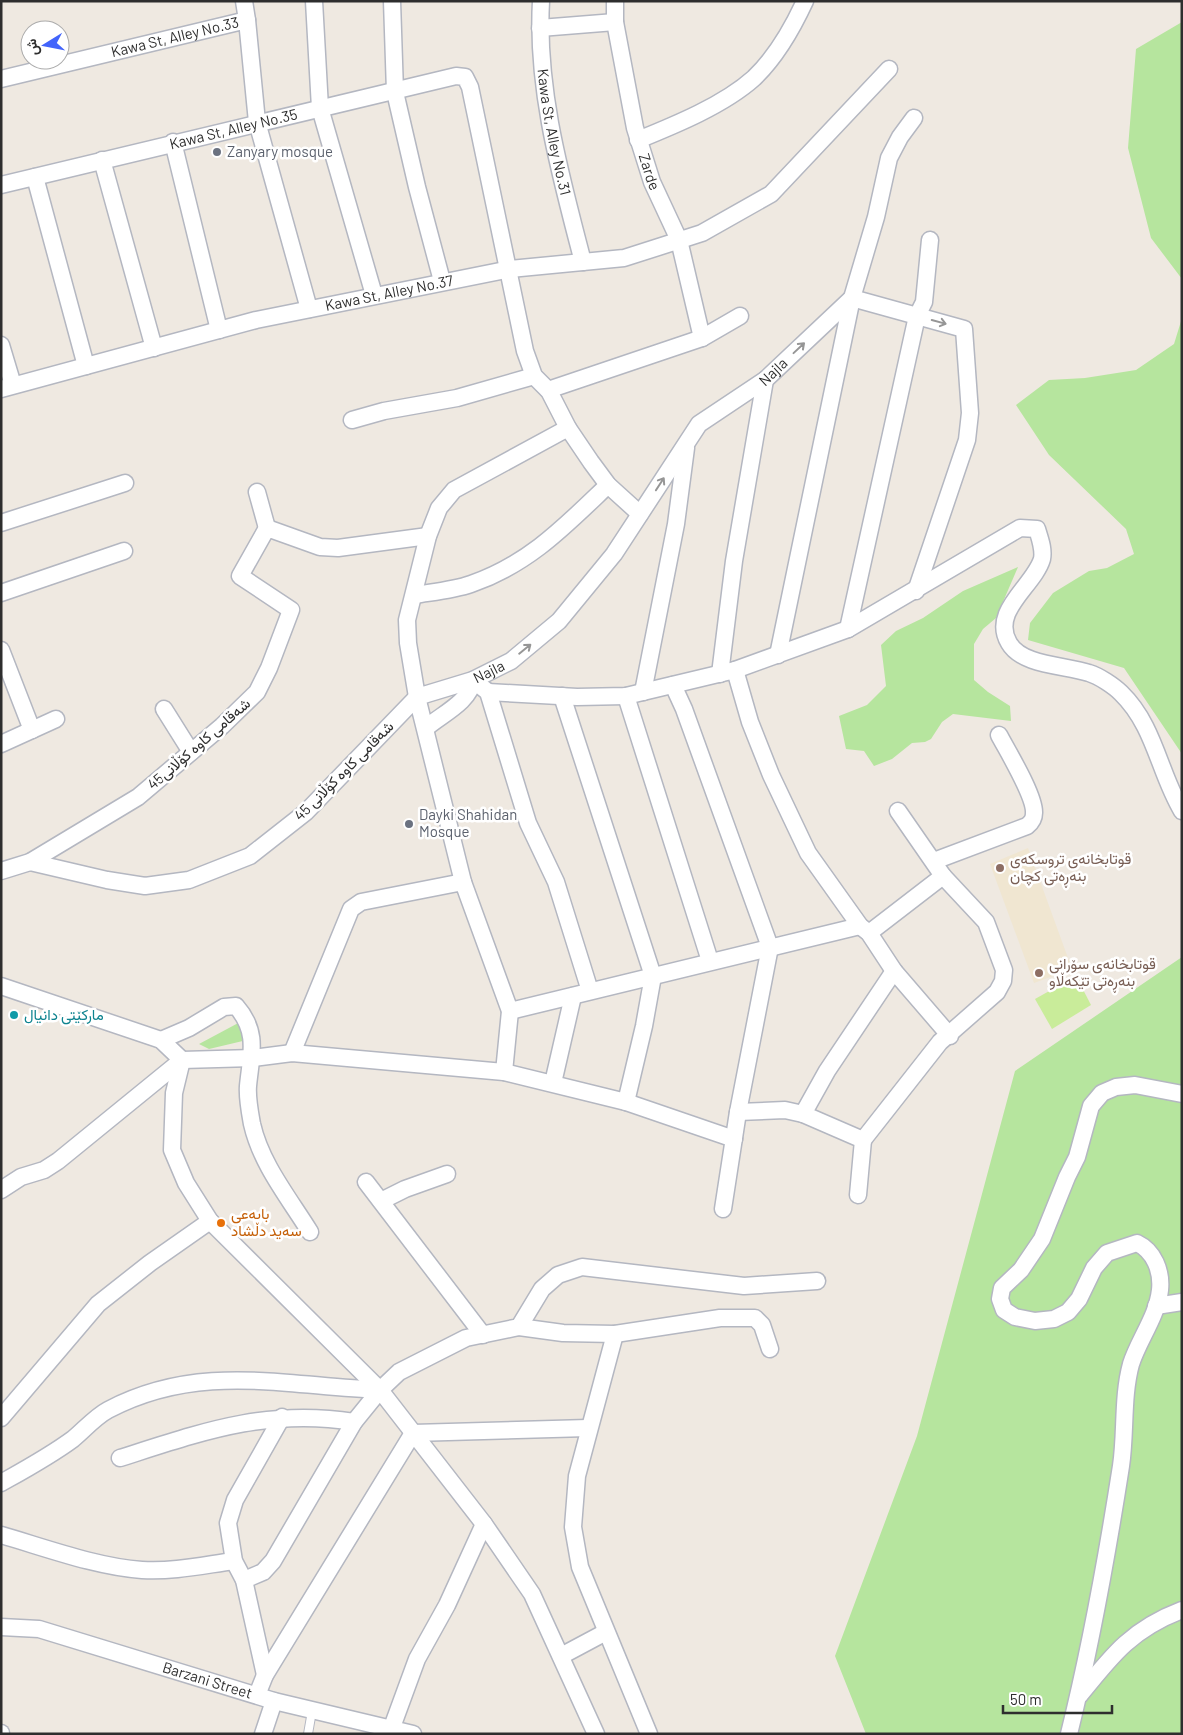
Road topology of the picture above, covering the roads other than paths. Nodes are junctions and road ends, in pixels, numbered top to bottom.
1 (244, 1) edge
2 (314, 1) edge
3 (392, 1) edge
4 (541, 1) edge
5 (615, 1) edge
6 (805, 1) edge
7 (247, 20) junction
8 (614, 22) junction
9 (540, 28) junction
10 (889, 69) dead end
11 (1, 79) edge
12 (395, 92) junction
13 (320, 108) junction
14 (914, 118) dead end
15 (257, 122) junction
16 (638, 140) junction
17 (173, 142) junction
18 (102, 160) junction
19 (35, 177) junction
20 (1, 185) edge
21 (679, 240) junction
22 (930, 240) dead end
23 (583, 262) junction
24 (510, 269) junction
25 (442, 281) junction
26 (374, 295) junction
27 (852, 298) junction
28 (309, 309) junction
29 (740, 316) dead end
30 (917, 316) junction
31 (219, 330) junction
32 (702, 338) junction
33 (1, 345) edge
34 (154, 348) junction
35 (86, 366) junction
36 (534, 376) junction
37 (765, 380) junction
38 (7, 387) edge
39 (548, 390) junction
40 (352, 420) dead end
41 (568, 428) junction
42 (687, 442) junction
43 (125, 483) dead end
44 (608, 486) junction
45 (257, 492) dead end
46 (640, 514) junction
47 (1, 523) edge
48 (266, 528) junction
49 (428, 536) junction
50 (124, 551) dead end
51 (916, 591) junction
52 (1, 593) edge
53 (414, 595) junction
54 (848, 629) junction
55 (1, 650) edge
56 (778, 655) junction
57 (727, 672) junction
58 (473, 680) junction
59 (673, 685) junction
60 (488, 692) junction
61 (642, 692) junction
62 (562, 696) junction
63 (626, 696) junction
64 (417, 697) junction
65 (164, 709) dead end
66 (56, 719) dead end
67 (426, 728) junction
68 (32, 730) junction
69 (999, 735) dead end
70 (1, 744) edge
71 (192, 752) junction
72 (898, 811) dead end
73 (1182, 811) edge
74 (934, 861) junction
75 (30, 862) junction
76 (1, 871) edge
77 (942, 876) junction
78 (463, 882) junction
79 (865, 929) junction
80 (770, 947) junction
81 (710, 961) junction
82 (894, 971) junction
83 (653, 976) junction
84 (1, 986) edge
85 (590, 991) junction
86 (573, 996) junction
87 (510, 1011) junction
88 (950, 1036) junction
89 (161, 1040) junction
90 (292, 1053) junction
91 (253, 1058) junction
92 (182, 1060) junction
93 (504, 1072) junction
94 (553, 1083) junction
95 (1182, 1094) edge
96 (626, 1102) junction
97 (738, 1112) junction
98 (803, 1114) junction
99 (734, 1139) junction
100 (863, 1140) junction
101 (447, 1174) dead end
102 (366, 1182) dead end
103 (1, 1190) edge
104 (858, 1194) dead end
105 (381, 1201) junction
106 (723, 1209) dead end
107 (210, 1221) junction
108 (310, 1232) dead end
109 (817, 1282) dead end
110 (1182, 1302) edge
111 (1156, 1306) junction
112 (519, 1327) junction
113 (615, 1334) junction
114 (483, 1335) junction
115 (770, 1349) dead end
116 (380, 1390) junction
117 (282, 1417) junction
118 (1, 1418) edge
119 (354, 1422) junction
120 (588, 1428) junction
121 (413, 1433) junction
122 (120, 1458) dead end
123 (1, 1483) edge
124 (484, 1524) junction
125 (1, 1535) edge
126 (234, 1561) junction
127 (244, 1580) junction
128 (1182, 1610) edge
129 (1, 1627) edge
130 (606, 1632) junction
131 (561, 1656) junction
132 (265, 1675) junction
133 (257, 1695) junction
134 (1078, 1697) junction
135 (274, 1701) junction
136 (312, 1711) junction
137 (392, 1730) junction
138 (263, 1734) edge
139 (308, 1734) edge
140 (413, 1734) edge
141 (596, 1734) edge
142 (649, 1734) edge
143 (1069, 1734) edge

1 - 7 street
2 - 13 street
3 - 12 street
4 - 9 street, Kawa St, Alley No.31
5 - 8 street, Zarde
6 - 16 street
7 - 11 street, Kawa St, Alley No.33
7 - 15 street, Kawa St, Alley No.33
8 - 9 street
8 - 16 street, Zarde
9 - 23 street, Kawa St, Alley No.31
10 - 21 street, Kawa St, Alley No.37
12 - 13 street, Kawa St, Alley No.35
12 - 24 street, Kawa St, Alley No.35
12 - 25 street
13 - 15 street, Kawa St, Alley No.35
13 - 26 street
14 - 27 street
15 - 17 street, Kawa St, Alley No.35
15 - 28 street, Kawa St, Alley No.33
16 - 21 street, Zarde
17 - 18 street, Kawa St, Alley No.35
17 - 31 street
18 - 19 street, Kawa St, Alley No.35
18 - 34 street
19 - 20 street, Kawa St, Alley No.35
19 - 35 street
21 - 23 street, Kawa St, Alley No.37
21 - 32 street, Zarde
22 - 30 street
23 - 24 street, Kawa St, Alley No.37
24 - 25 street, Kawa St, Alley No.37
24 - 36 street
25 - 26 street, Kawa St, Alley No.37
26 - 28 street, Kawa St, Alley No.37
27 - 30 street
37 -> 27 street, Najla
27 - 56 street
28 - 31 street, Kawa St, Alley No.37
29 - 32 street
30 -> 51 street
30 - 54 street
31 - 34 street, Kawa St, Alley No.37
32 - 39 street
33 - 38 street
34 - 35 street, Kawa St, Alley No.37
35 - 38 street, Kawa St, Alley No.37
36 - 39 street
36 - 40 street
37 - 42 street, Najla
37 - 57 street
39 - 41 street
41 - 44 street
41 - 49 street
46 -> 42 street, Najla
42 - 61 street
43 - 47 street
44 - 46 street
44 - 53 street
45 - 48 street
58 -> 46 street, Najla
48 - 49 street
48 - 71 street, شەقامی کاوە کۆڵانی45
49 - 53 street
50 - 52 street
51 - 54 street
51 - 73 street
53 - 64 street
54 - 56 street
55 - 68 street
56 - 57 street
57 - 59 street
57 - 79 street
58 - 60 street
58 - 64 street, Najla
58 - 67 street
59 - 61 street
59 - 80 street
60 - 62 street
60 - 85 street
61 - 63 street
62 - 63 street
62 - 83 street
63 - 81 street
64 - 67 street
64 - 75 street, شەقامی کاوە کۆڵانی 45
65 - 71 street
66 - 68 street
67 - 78 street
68 - 70 street
69 - 74 street
71 - 75 street, شەقامی کاوە کۆڵانی45
72 - 74 street
74 - 77 street
75 - 76 street, شەقامی کاوە کۆڵانی45
77 - 79 street
77 - 88 street
78 - 87 street
78 - 90 street
79 - 80 street
79 - 82 street
80 - 81 street
80 - 97 street
81 - 83 street
82 - 88 street
82 - 98 street
83 - 85 street
83 - 96 street
84 - 89 street
85 - 86 street
86 - 87 street
86 - 94 street
87 - 93 street
88 - 100 street
89 - 91 street
89 - 92 street
90 - 91 street
90 - 93 street
91 - 92 street
91 - 108 street
92 - 103 street
92 - 107 street
93 - 94 street
94 - 96 street
95 - 111 street
96 - 99 street
97 - 98 street
97 - 99 street
98 - 100 street
99 - 106 street
100 - 104 street
101 - 105 street
102 - 105 street
105 - 114 street
107 - 116 street
107 - 118 street
109 - 112 street
110 - 111 street
111 - 134 street
112 - 113 street
112 - 114 street
113 - 115 street
113 - 120 street
114 - 116 street
116 - 119 street
116 - 121 street
116 - 123 street
117 - 119 street
117 - 122 street
117 - 126 street
119 - 127 street
120 - 121 street
120 - 130 street
121 - 124 street
121 - 132 street
124 - 131 street
124 - 137 street
125 - 126 street
126 - 127 street
127 - 132 street
128 - 134 street
129 - 133 street, Barzani Street
130 - 131 street
130 - 142 street
131 - 141 street
132 - 133 street
133 - 135 street, Barzani Street
134 - 143 street
135 - 136 street, Barzani Street
135 - 138 street
136 - 137 street, Barzani Street
136 - 139 lane
137 - 140 street, Barzani Street

